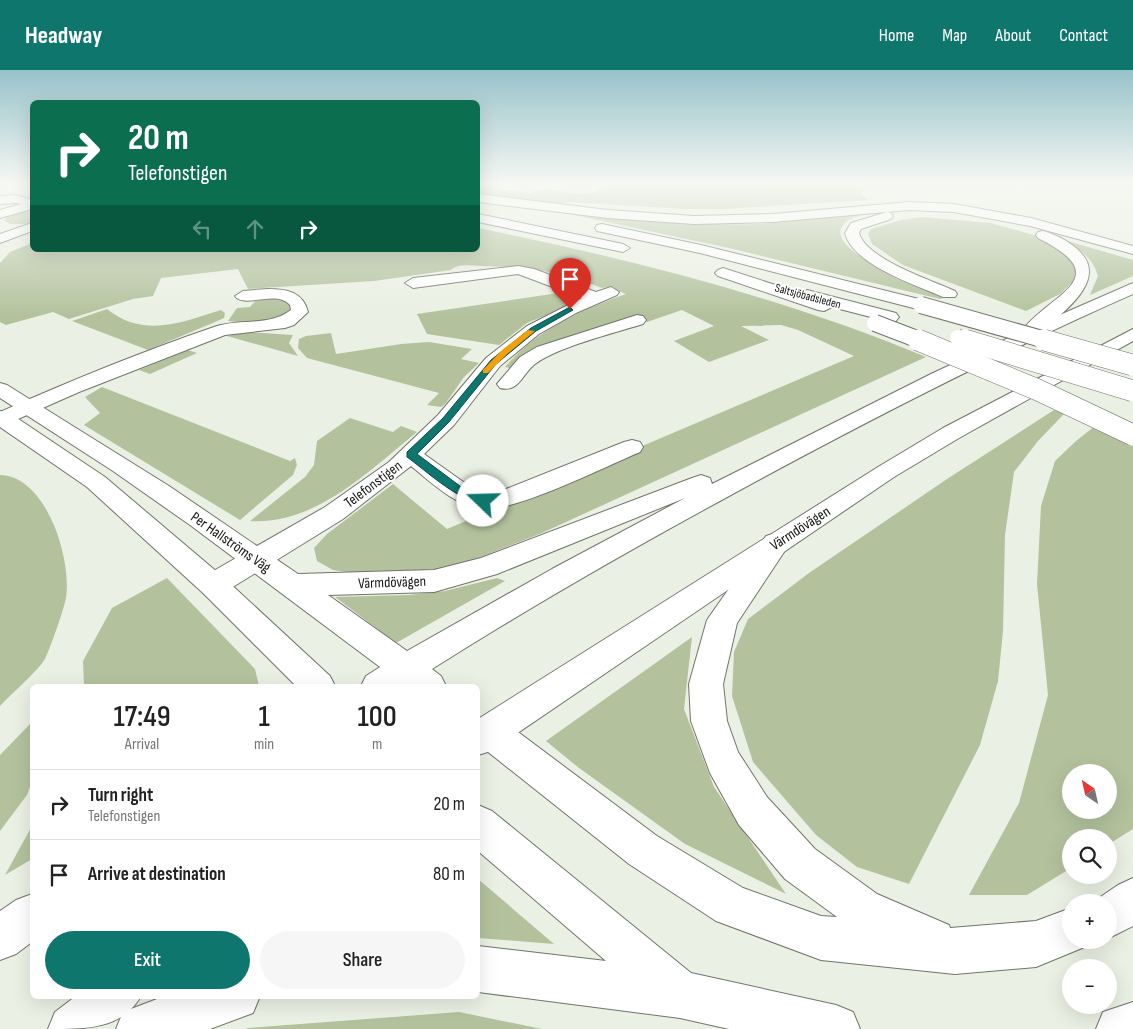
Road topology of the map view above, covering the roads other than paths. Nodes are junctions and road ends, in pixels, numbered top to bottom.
1 (0, 227) edge
2 (30, 227) edge
3 (520, 227) edge
4 (594, 227) edge
5 (856, 227) edge
6 (1020, 227) edge
7 (1021, 227) edge
8 (1048, 227) edge
9 (30, 228) edge
10 (1074, 233) junction
11 (0, 239) edge
12 (1133, 243) edge
13 (1133, 250) edge
14 (641, 252) dead end
15 (1133, 258) edge
16 (705, 268) dead end
17 (413, 283) dead end
18 (1133, 288) edge
19 (243, 296) dead end
20 (637, 320) dead end
21 (882, 320) junction
22 (1030, 332) junction
23 (1133, 334) edge
24 (1132, 365) edge
25 (506, 384) dead end
26 (0, 389) edge
27 (1133, 391) edge
28 (7, 416) edge
29 (824, 435) junction
30 (1133, 435) edge
31 (632, 447) dead end
32 (411, 454) junction
33 (776, 543) junction
34 (256, 561) junction
35 (213, 585) junction
36 (293, 585) junction
37 (417, 678) edge
38 (316, 684) edge
39 (388, 684) edge
40 (481, 731) edge
41 (480, 827) edge
42 (1133, 900) edge
43 (1117, 911) edge
44 (30, 917) edge
45 (1062, 934) edge
46 (0, 938) edge
47 (955, 951) junction
48 (480, 969) edge
49 (680, 994) junction
50 (113, 999) edge
51 (227, 999) edge
52 (1133, 1026) edge
53 (72, 1029) edge
54 (140, 1029) edge
55 (836, 1029) edge
56 (1120, 1029) edge

1 - 2 main road
3 - 14 main road
4 - 24 main road, Saltsjöbadsleden, bridge
5 - 24 main road, bridge
6 - 22 main road
7 - 15 main road
8 - 10 main road
9 - 11 main road
10 - 12 main road
10 - 13 main road
16 - 21 main road
17 - 32 main road, Telefonstigen
18 - 22 main road, Värmdövägen
19 - 28 main road
20 - 25 main road
21 - 27 main road, bridge
21 - 30 main road, bridge
22 - 29 main road, Värmdövägen
23 - 33 main road, Värmdövägen
26 - 28 main road, Per Hallströms Väg
28 - 34 main road, Per Hallströms Väg
28 - 35 main road, Per Hallströms Väg
29 - 36 main road, Värmdövägen
29 - 37 main road, Värmdövägen
31 - 32 main road
32 - 34 main road, Telefonstigen
33 - 40 main road, Värmdövägen
33 - 47 main road
34 - 35 main road, Telefonstigen
34 - 36 main road, Per Hallströms Väg
35 - 38 main road, Per Hallströms Väg
36 - 37 main road, Per Hallströms Väg
37 - 39 main road, Värmdövägen
40 - 47 main road
41 - 49 main road
42 - 43 main road
44 - 46 main road
45 - 47 main road
48 - 49 main road
49 - 55 main road
50 - 53 main road
51 - 54 main road
52 - 56 main road

